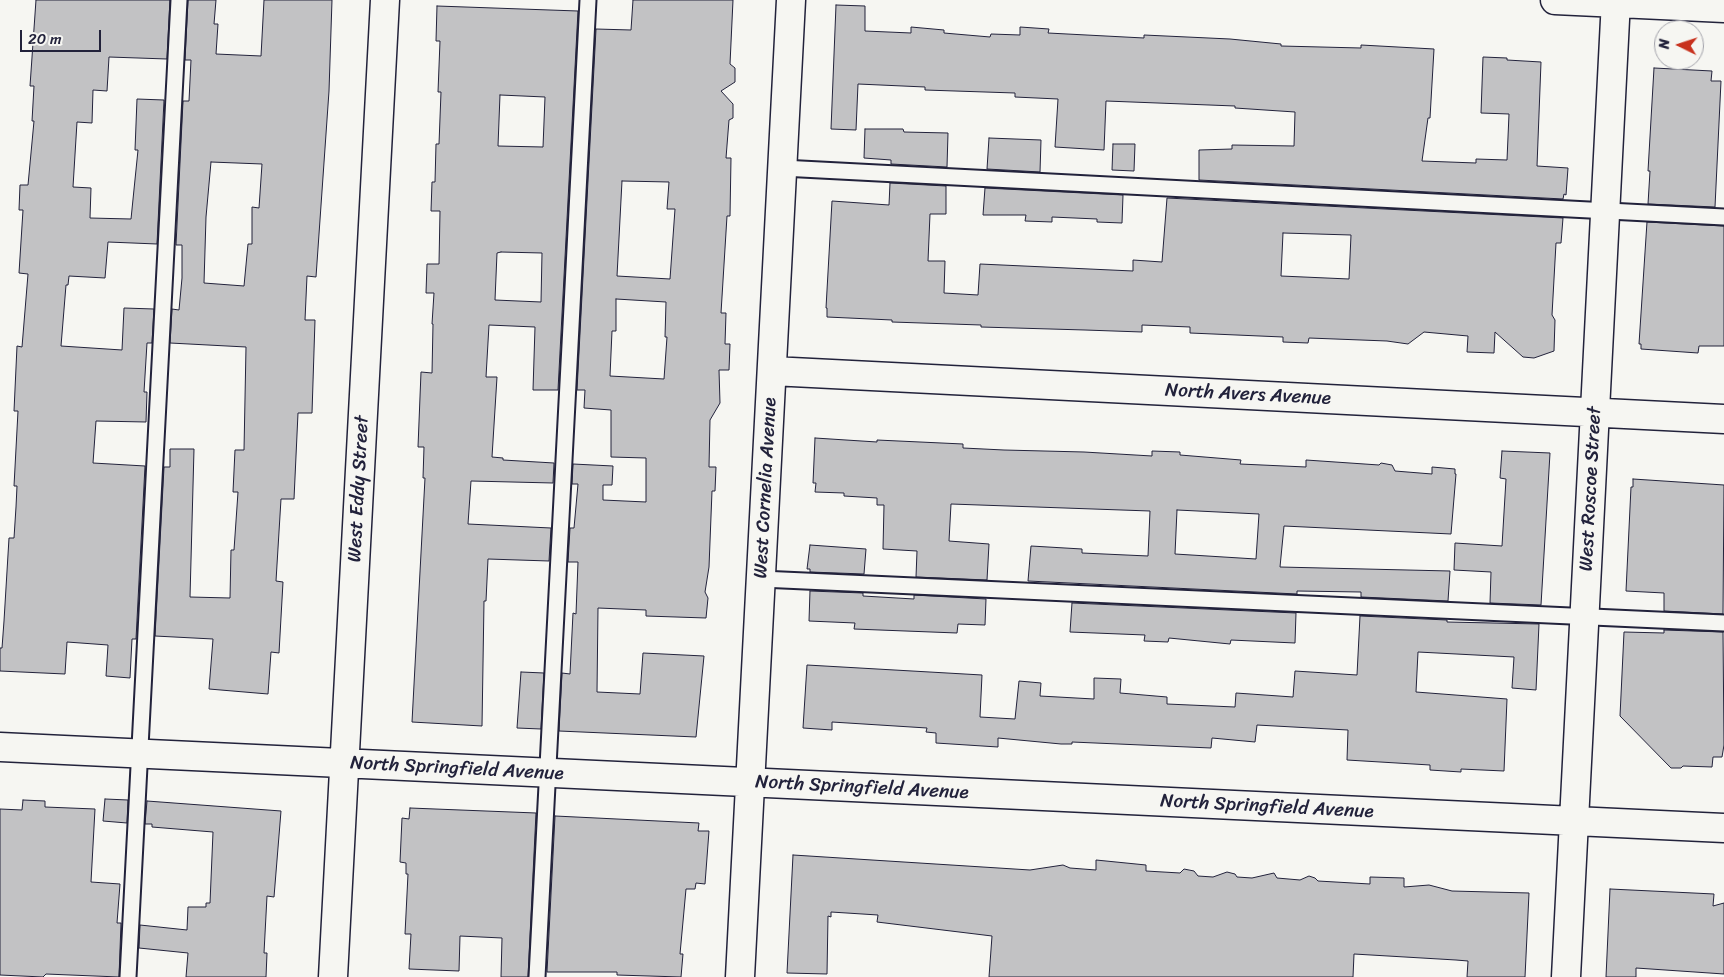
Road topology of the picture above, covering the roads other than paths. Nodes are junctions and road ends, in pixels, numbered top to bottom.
1 (179, 0) edge
2 (385, 0) edge
3 (588, 0) edge
4 (791, 0) edge
5 (1556, 0) edge
6 (1616, 1) edge
7 (1724, 8) edge
8 (782, 168) junction
9 (1606, 211) junction
10 (1724, 217) edge
11 (772, 371) junction
12 (1595, 413) junction
13 (1724, 419) edge
14 (761, 579) junction
15 (1585, 617) junction
16 (1724, 623) edge
17 (0, 747) edge
18 (139, 754) junction
19 (344, 763) junction
20 (547, 773) junction
21 (750, 782) junction
22 (1574, 821) junction
23 (1724, 828) edge
24 (128, 977) edge
25 (333, 977) edge
26 (537, 977) edge
27 (740, 977) edge
28 (1566, 977) edge

1 - 18 lane
2 - 19 street, West Eddy Street
3 - 20 lane
4 - 8 street, West Cornelia Avenue
5 - 6 street
6 - 7 street
6 - 9 street, West Roscoe Street
8 - 9 lane
8 - 11 street, West Cornelia Avenue
9 - 10 lane
9 - 12 street, West Roscoe Street
11 - 12 street, North Avers Avenue
11 - 14 street, West Cornelia Avenue
12 - 13 street, North Avers Avenue
12 - 15 street, West Roscoe Street
14 - 15 lane
14 - 21 street, West Cornelia Avenue
15 - 16 lane
15 - 22 street, West Roscoe Street
17 - 18 street, North Springfield Avenue
18 - 19 street, North Springfield Avenue
18 - 24 lane
19 - 20 street, North Springfield Avenue
19 - 25 street, West Eddy Street
20 - 21 street, North Springfield Avenue
20 - 26 lane
21 - 22 street, North Springfield Avenue
21 - 27 street, West Cornelia Avenue
22 - 23 street, North Springfield Avenue
22 - 28 street, West Roscoe Street

